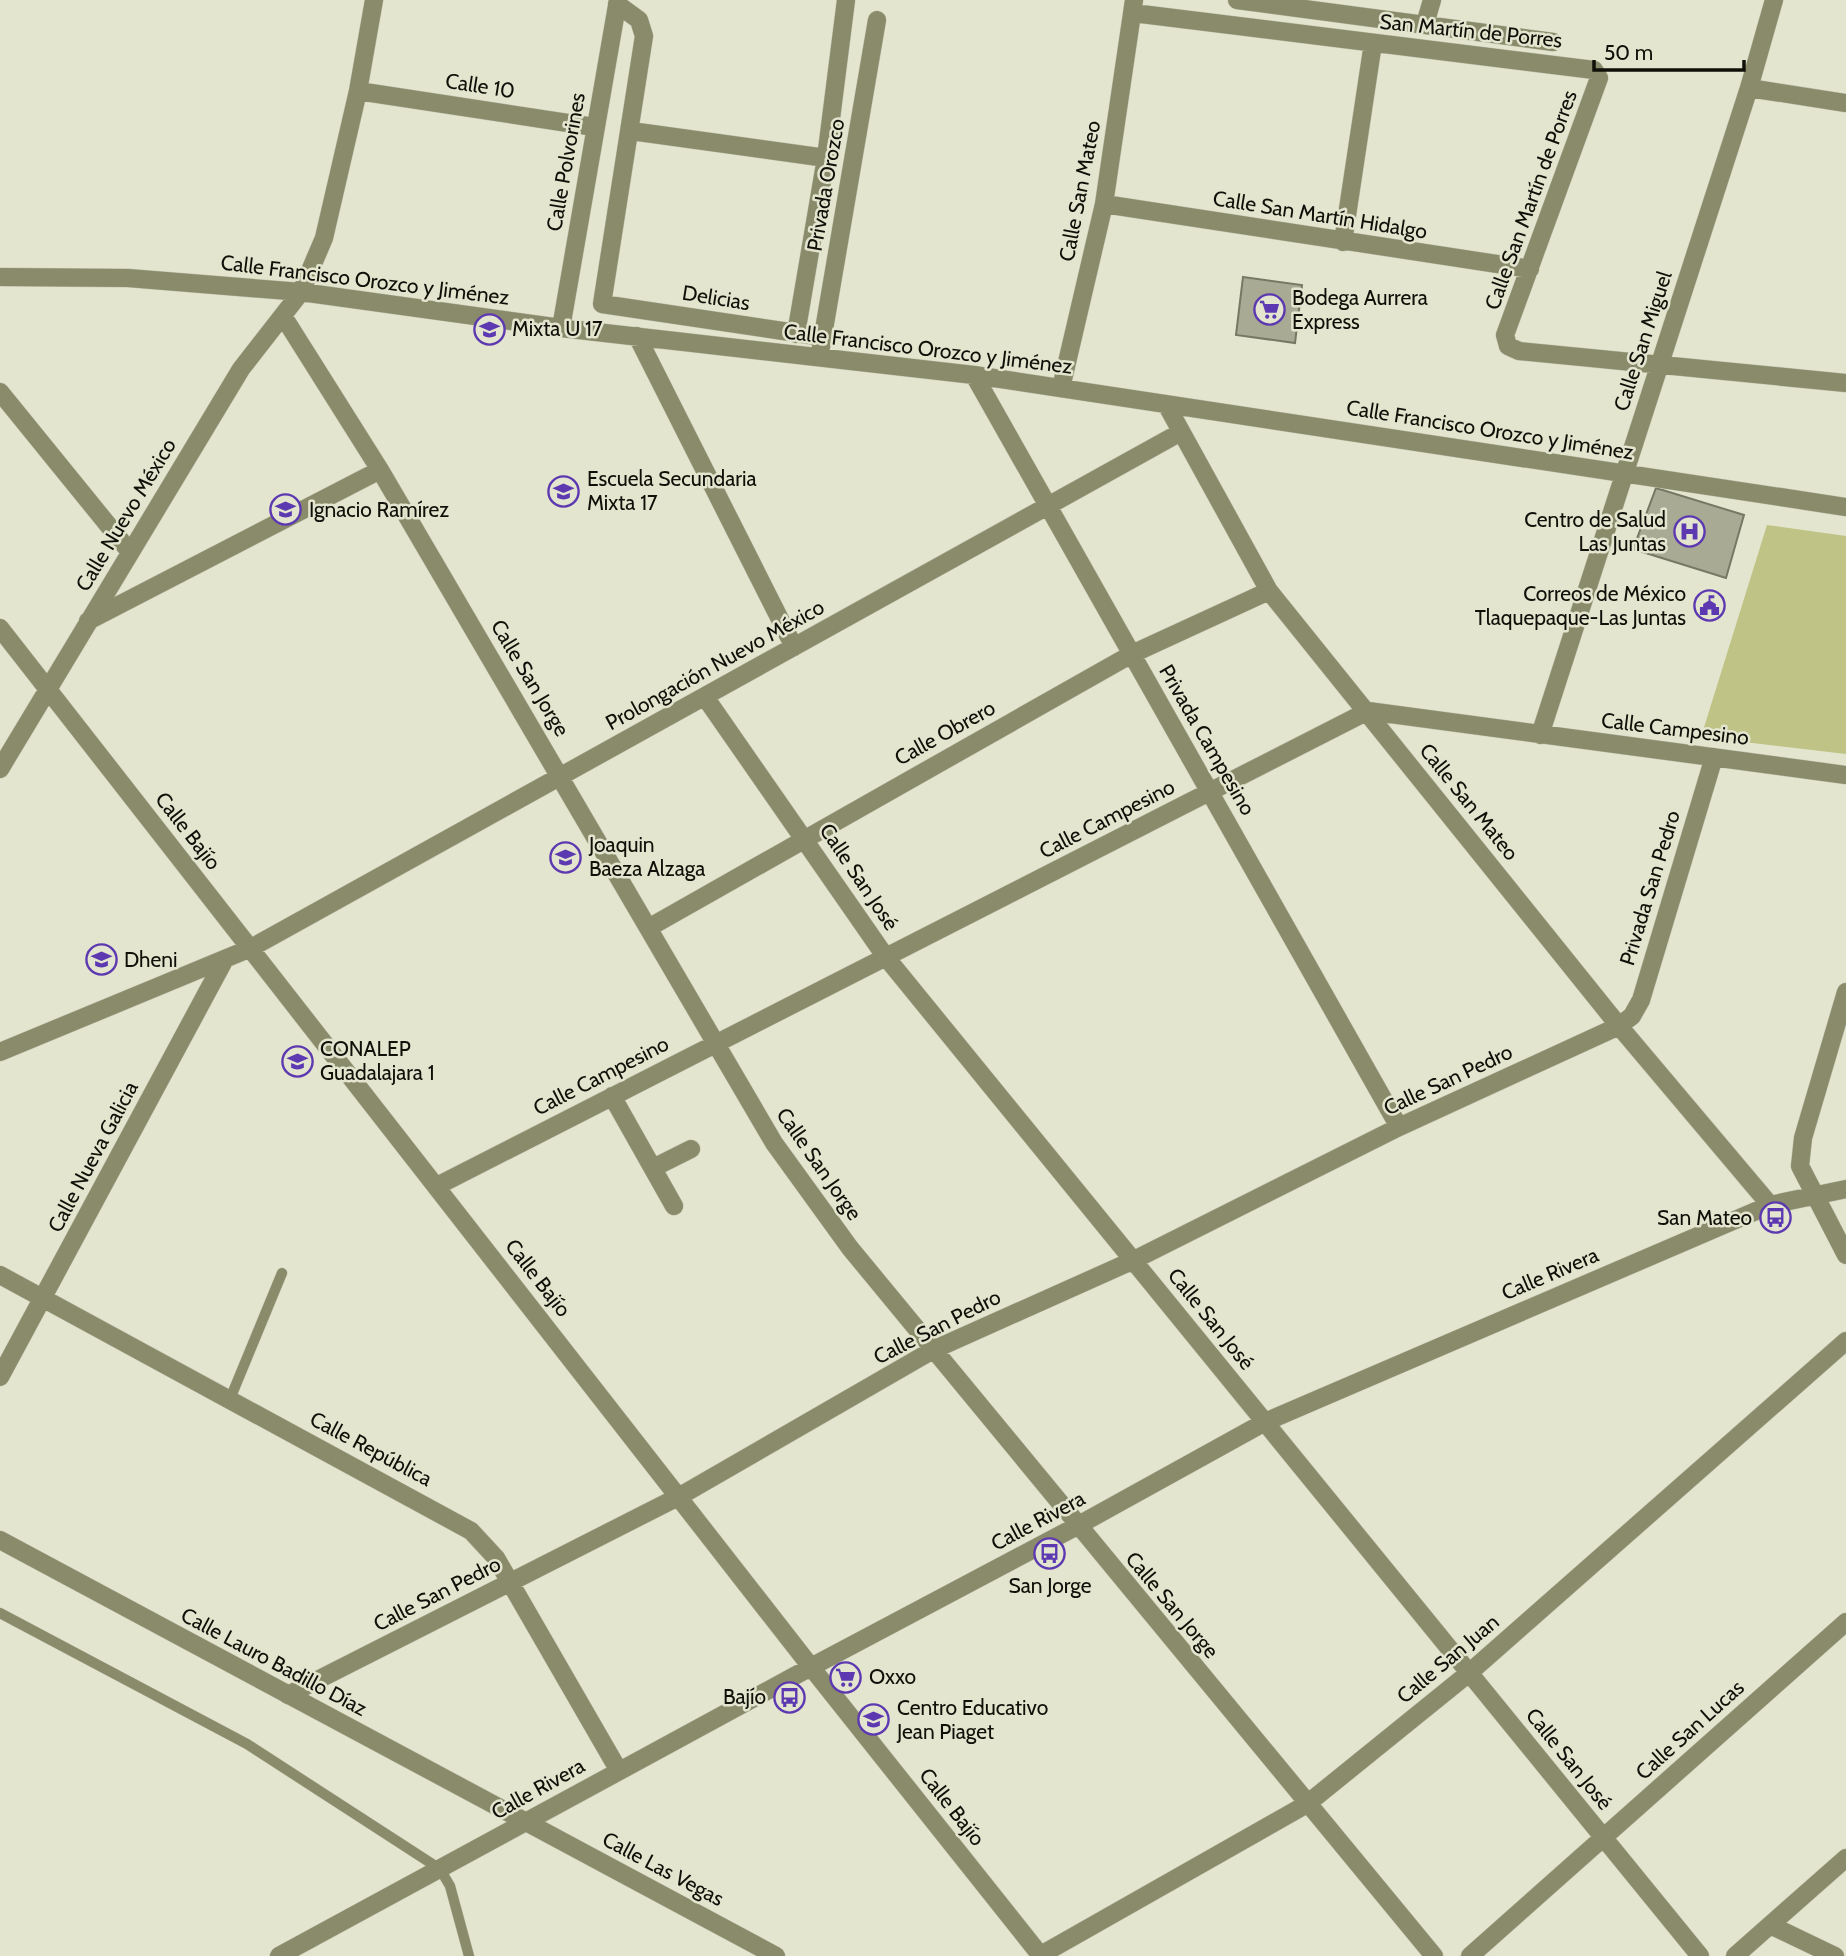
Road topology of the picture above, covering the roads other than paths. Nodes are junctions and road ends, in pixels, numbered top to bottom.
1 (374, 0) edge
2 (846, 0) edge
3 (1237, 0) edge
4 (1432, 0) edge
5 (1774, 0) edge
6 (617, 2) edge
7 (1134, 6) edge
8 (877, 20) dead end
9 (1425, 24) junction
10 (1553, 42) dead end
11 (1373, 43) junction
12 (1594, 70) joint
13 (1749, 88) junction
14 (358, 91) junction
15 (1846, 103) edge
16 (594, 127) junction
17 (631, 131) junction
18 (825, 158) junction
19 (1104, 204) junction
20 (1343, 242) junction
21 (1530, 269) junction
22 (0, 277) edge
23 (301, 292) junction
24 (602, 304) joint
25 (283, 316) junction
26 (561, 328) junction
27 (796, 334) junction
28 (637, 336) junction
29 (823, 337) junction
30 (820, 358) junction
31 (1660, 363) junction
32 (974, 375) junction
33 (1846, 383) edge
34 (1061, 388) junction
35 (0, 392) edge
36 (1166, 404) junction
37 (1181, 432) junction
38 (380, 470) junction
39 (1625, 473) junction
40 (1048, 506) junction
41 (1846, 506) edge
42 (130, 552) junction
43 (1269, 591) junction
44 (88, 621) junction
45 (0, 628) edge
46 (794, 647) junction
47 (1132, 654) junction
48 (48, 689) junction
49 (705, 696) junction
50 (1367, 712) junction
51 (1540, 734) junction
52 (1714, 757) junction
53 (0, 769) edge
54 (1846, 775) edge
55 (561, 776) junction
56 (1210, 792) junction
57 (806, 838) junction
58 (650, 927) junction
59 (251, 948) junction
60 (885, 956) junction
61 (225, 959) junction
62 (1846, 992) edge
63 (1619, 1026) junction
64 (716, 1042) junction
65 (0, 1052) edge
66 (612, 1096) junction
67 (1399, 1127) junction
68 (691, 1149) dead end
69 (653, 1168) junction
70 (437, 1186) junction
71 (1846, 1189) edge
72 (1815, 1196) junction
73 (1770, 1205) junction
74 (674, 1206) dead end
75 (1846, 1255) edge
76 (1134, 1260) junction
77 (282, 1273) dead end
78 (0, 1275) edge
79 (43, 1298) junction
80 (1846, 1341) edge
81 (933, 1350) junction
82 (0, 1377) edge
83 (230, 1399) junction
84 (1265, 1422) junction
85 (680, 1496) junction
86 (1077, 1526) junction
87 (0, 1541) edge
88 (509, 1583) junction
89 (0, 1613) edge
90 (1846, 1622) edge
91 (811, 1667) junction
92 (1469, 1673) junction
93 (288, 1695) junction
94 (619, 1771) junction
95 (1307, 1804) junction
96 (527, 1822) junction
97 (1604, 1838) junction
98 (1846, 1858) edge
99 (440, 1869) junction
100 (1770, 1925) junction
101 (279, 1956) edge
102 (469, 1956) edge
103 (776, 1956) edge
104 (1040, 1956) edge
105 (1434, 1956) edge
106 (1470, 1956) edge
107 (1700, 1956) edge
108 (1735, 1956) edge
109 (1835, 1956) edge

1 - 14 street
2 - 18 street, Privada Orozco
3 - 9 street
4 - 9 street
5 - 13 street, Calle San Miguel
6 - 16 street, Calle Polvorines
6 - 17 street, Calle Polvorines
7 - 11 street, San Martín de Porres
7 - 19 street, Calle San Mateo
8 - 29 street, Privada Orozco
9 - 10 street
11 - 12 street, San Martín de Porres
11 - 20 street
12 - 21 street, Calle San Martín de Porres
13 - 15 street
13 - 31 street, Calle San Miguel
14 - 16 street, Calle 10
14 - 23 street
16 - 26 street, Calle Polvorines
17 - 18 street
17 - 24 street, Calle Polvorines
18 - 27 street, Privada Orozco
19 - 20 street, Calle San Martín Hidalgo
19 - 34 street, Calle San Mateo
20 - 21 street, Calle San Martín Hidalgo
21 - 31 street, Calle San Martín de Porres
22 - 23 street, Calle Francisco Orozco y Jiménez
23 - 25 street, Calle Nuevo México
23 - 26 street, Calle Francisco Orozco y Jiménez
24 - 27 street, Delicias
25 - 38 street, Calle San Jorge
25 - 42 street, Calle Nuevo México
26 - 28 street, Calle Francisco Orozco y Jiménez
27 - 29 street, Delicias
28 - 30 street, Calle Francisco Orozco y Jiménez
28 - 46 street
29 - 30 street, Privada Orozco
30 - 32 street, Calle Francisco Orozco y Jiménez
31 - 33 street
31 - 39 street, Calle San Miguel
32 - 34 street, Calle Francisco Orozco y Jiménez
32 - 40 street, Privada Campesino
34 - 36 street, Calle Francisco Orozco y Jiménez
35 - 42 street
36 - 37 street, Calle San Mateo
36 - 39 street, Calle Francisco Orozco y Jiménez
37 - 40 street, Prolongación Nuevo México
37 - 43 street, Calle San Mateo
38 - 44 street
38 - 55 street, Calle San Jorge
39 - 41 street, Calle Francisco Orozco y Jiménez
39 - 51 street, Calle San Miguel
40 - 46 street, Prolongación Nuevo México
40 - 47 street, Privada Campesino
42 - 44 street, Calle Nuevo México
43 - 47 street, Calle Obrero
43 - 50 street, Calle San Mateo
44 - 48 street, Calle Nuevo México
45 - 48 street, Calle Bajío
46 - 49 street, Prolongación Nuevo México
47 - 56 street, Privada Campesino
47 - 57 street, Calle Obrero
48 - 53 street, Calle Nuevo México
48 - 59 street, Calle Bajío
49 - 55 street, Prolongación Nuevo México
49 - 57 street, Calle San José
50 - 51 street, Calle Campesino
50 - 56 street, Calle Campesino
50 - 63 street, Calle San Mateo
51 - 52 street, Calle Campesino
52 - 54 street, Calle Campesino
52 - 63 street, Privada San Pedro
55 - 58 street, Calle San Jorge
55 - 59 street, Prolongación Nuevo México
56 - 60 street, Calle Campesino
56 - 67 street, Privada Campesino
57 - 58 street, Calle Obrero
57 - 60 street, Calle San José
58 - 64 street, Calle San Jorge
59 - 61 street, Prolongación Nuevo México
59 - 70 street, Calle Bajío
60 - 64 street, Calle Campesino
60 - 76 street, Calle San José
61 - 65 street, Prolongación Nuevo México
61 - 79 street, Calle Nueva Galicia
62 - 72 street
63 - 67 street, Calle San Pedro
63 - 73 street, Calle San Mateo
64 - 66 street, Calle Campesino
64 - 81 street, Calle San Jorge
66 - 69 street
66 - 70 street, Calle Campesino
67 - 76 street, Calle San Pedro
68 - 69 street
69 - 74 street
70 - 85 street, Calle Bajío
71 - 72 street, Calle Rivera
72 - 73 street, Calle Rivera
72 - 75 street
73 - 84 street, Calle Rivera
76 - 81 street, Calle San Pedro
76 - 84 street, Calle San José
77 - 83 lane
78 - 79 street, Calle República
79 - 82 street, Calle Nueva Galicia
79 - 83 street, Calle República
80 - 92 street, Calle San Juan
81 - 85 street, Calle San Pedro
81 - 86 street, Calle San Jorge
83 - 88 street, Calle República
84 - 86 street, Calle Rivera
84 - 92 street, Calle San José
85 - 88 street, Calle San Pedro
85 - 91 street, Calle Bajío
86 - 91 street, Calle Rivera
86 - 95 street, Calle San Jorge
87 - 93 street, Calle Lauro Badillo Díaz
88 - 93 street, Calle San Pedro
88 - 94 street, Calle República
89 - 99 lane
90 - 97 street, Calle San Lucas
91 - 94 street, Calle Rivera
91 - 104 street, Calle Bajío
92 - 95 street, Calle San Juan
92 - 97 street, Calle San José
93 - 96 street, Calle Lauro Badillo Díaz
94 - 96 street, Calle Rivera
95 - 104 street, Calle San Juan
95 - 105 street, Calle San Jorge
96 - 99 street, Calle Rivera
96 - 103 street, Calle Las Vegas
97 - 106 street, Calle San Lucas
97 - 107 street, Calle San José
98 - 100 street
99 - 101 street, Calle Rivera
99 - 102 lane
100 - 108 street
100 - 109 street

